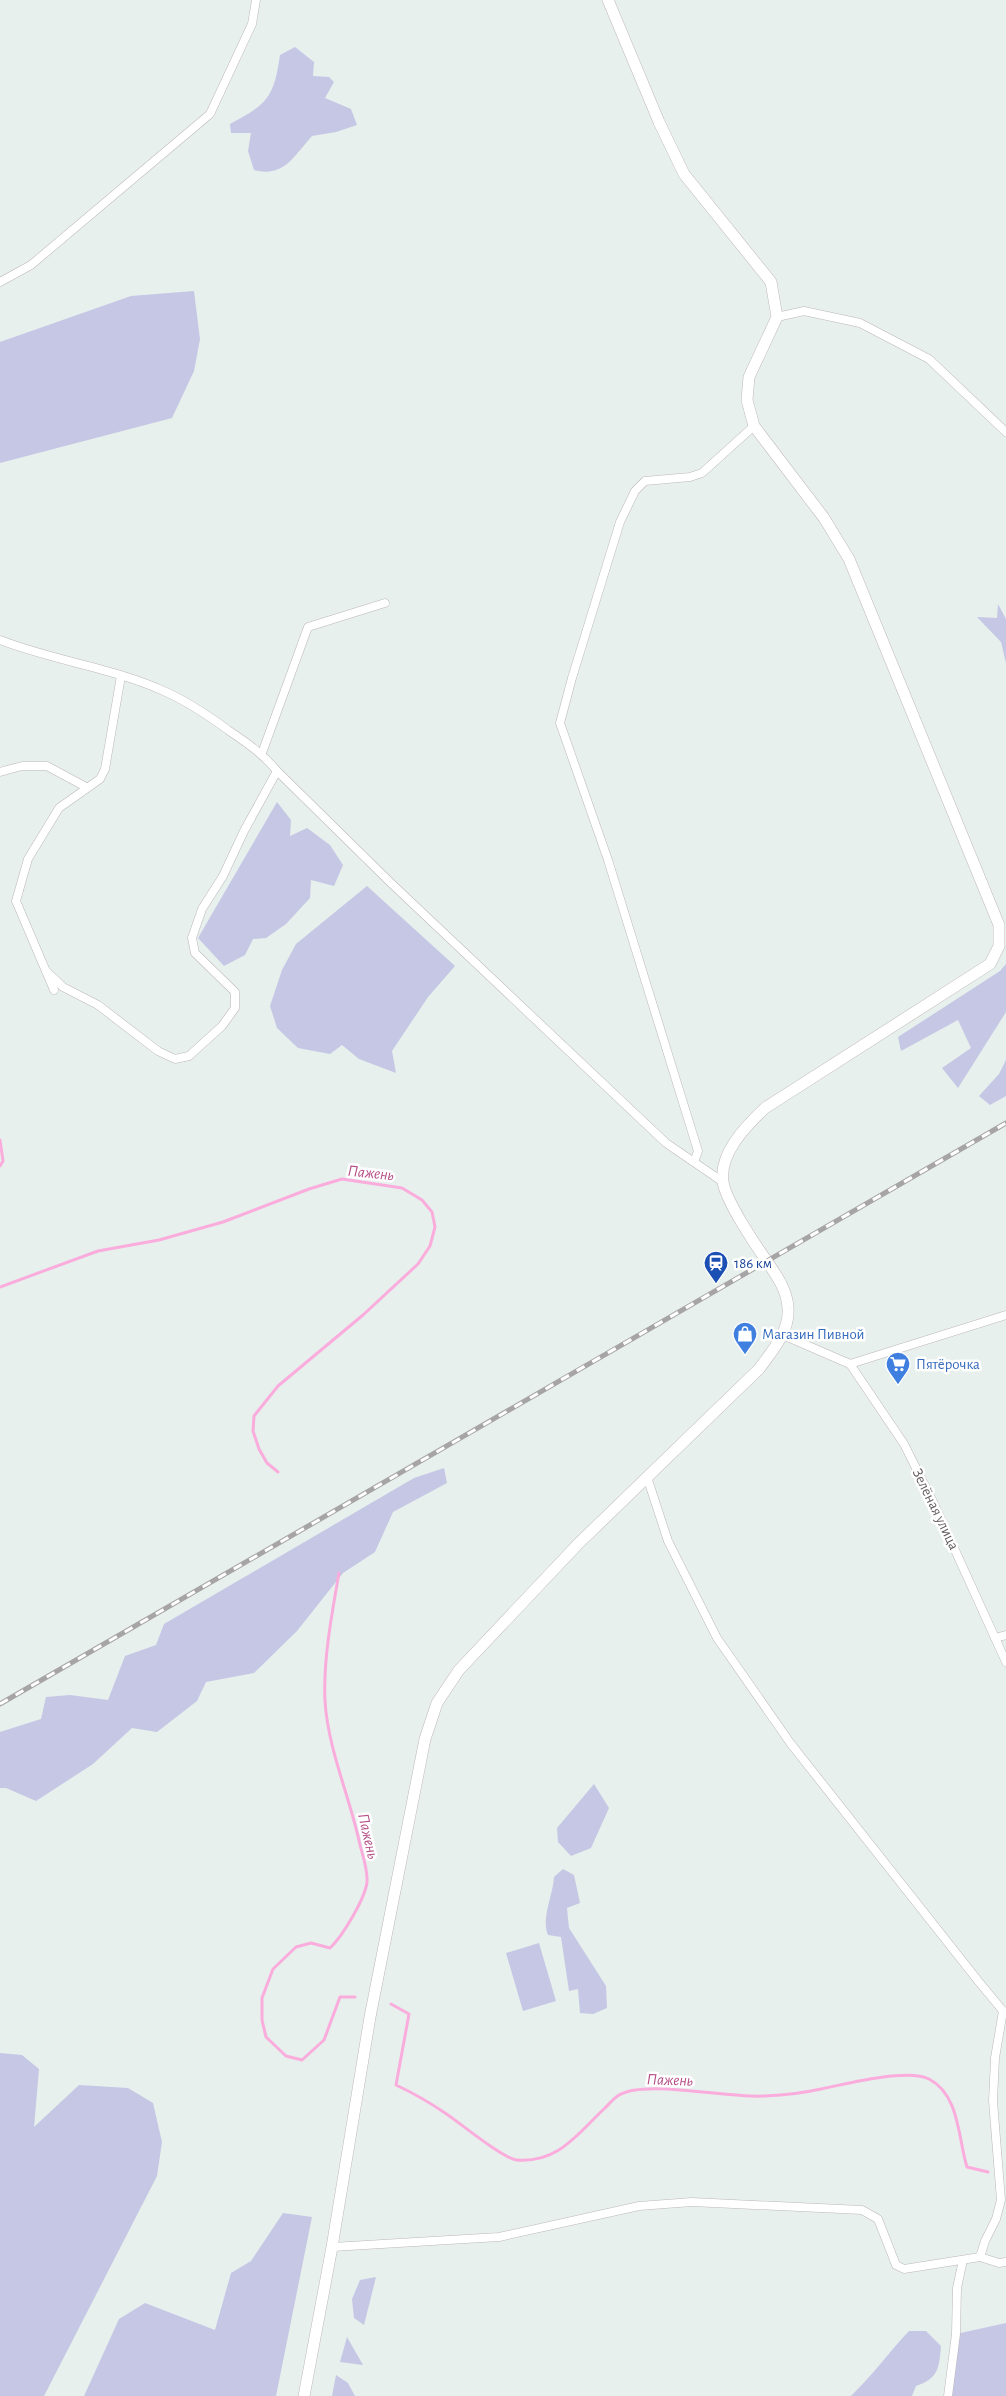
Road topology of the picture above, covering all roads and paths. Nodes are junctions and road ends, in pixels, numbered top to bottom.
1 (256, 0) edge
2 (608, 0) edge
3 (0, 282) edge
4 (777, 317) junction
5 (754, 426) junction
6 (1006, 432) edge
7 (384, 603) dead end
8 (0, 640) edge
9 (121, 676) junction
10 (262, 753) junction
11 (277, 771) junction
12 (0, 772) edge
13 (86, 787) junction
14 (46, 971) junction
15 (54, 990) dead end
16 (694, 1162) junction
17 (723, 1182) junction
18 (1006, 1315) edge
19 (783, 1335) junction
20 (850, 1364) junction
21 (647, 1477) junction
22 (1006, 1635) edge
23 (995, 1638) junction
24 (1006, 1662) edge
25 (1004, 2011) edge
26 (332, 2247) junction
27 (980, 2257) junction
28 (963, 2260) junction
29 (1006, 2262) edge
30 (304, 2396) edge
31 (948, 2396) edge

1 - 3 street
2 - 4 street
4 - 5 street
4 - 6 street
5 - 16 street
5 - 17 street
7 - 10 street
8 - 9 street
9 - 10 street
9 - 13 street
10 - 11 street
11 - 14 street
11 - 16 street
12 - 13 street
13 - 14 street
14 - 15 street
16 - 17 street
17 - 19 street
18 - 20 street
19 - 20 street
19 - 21 street
20 - 23 street, Зелёная улица
21 - 25 street
21 - 26 street
22 - 23 street
23 - 24 street, Зелёная улица
25 - 27 street
26 - 28 street
26 - 30 street
27 - 28 street
27 - 29 street
28 - 31 street

